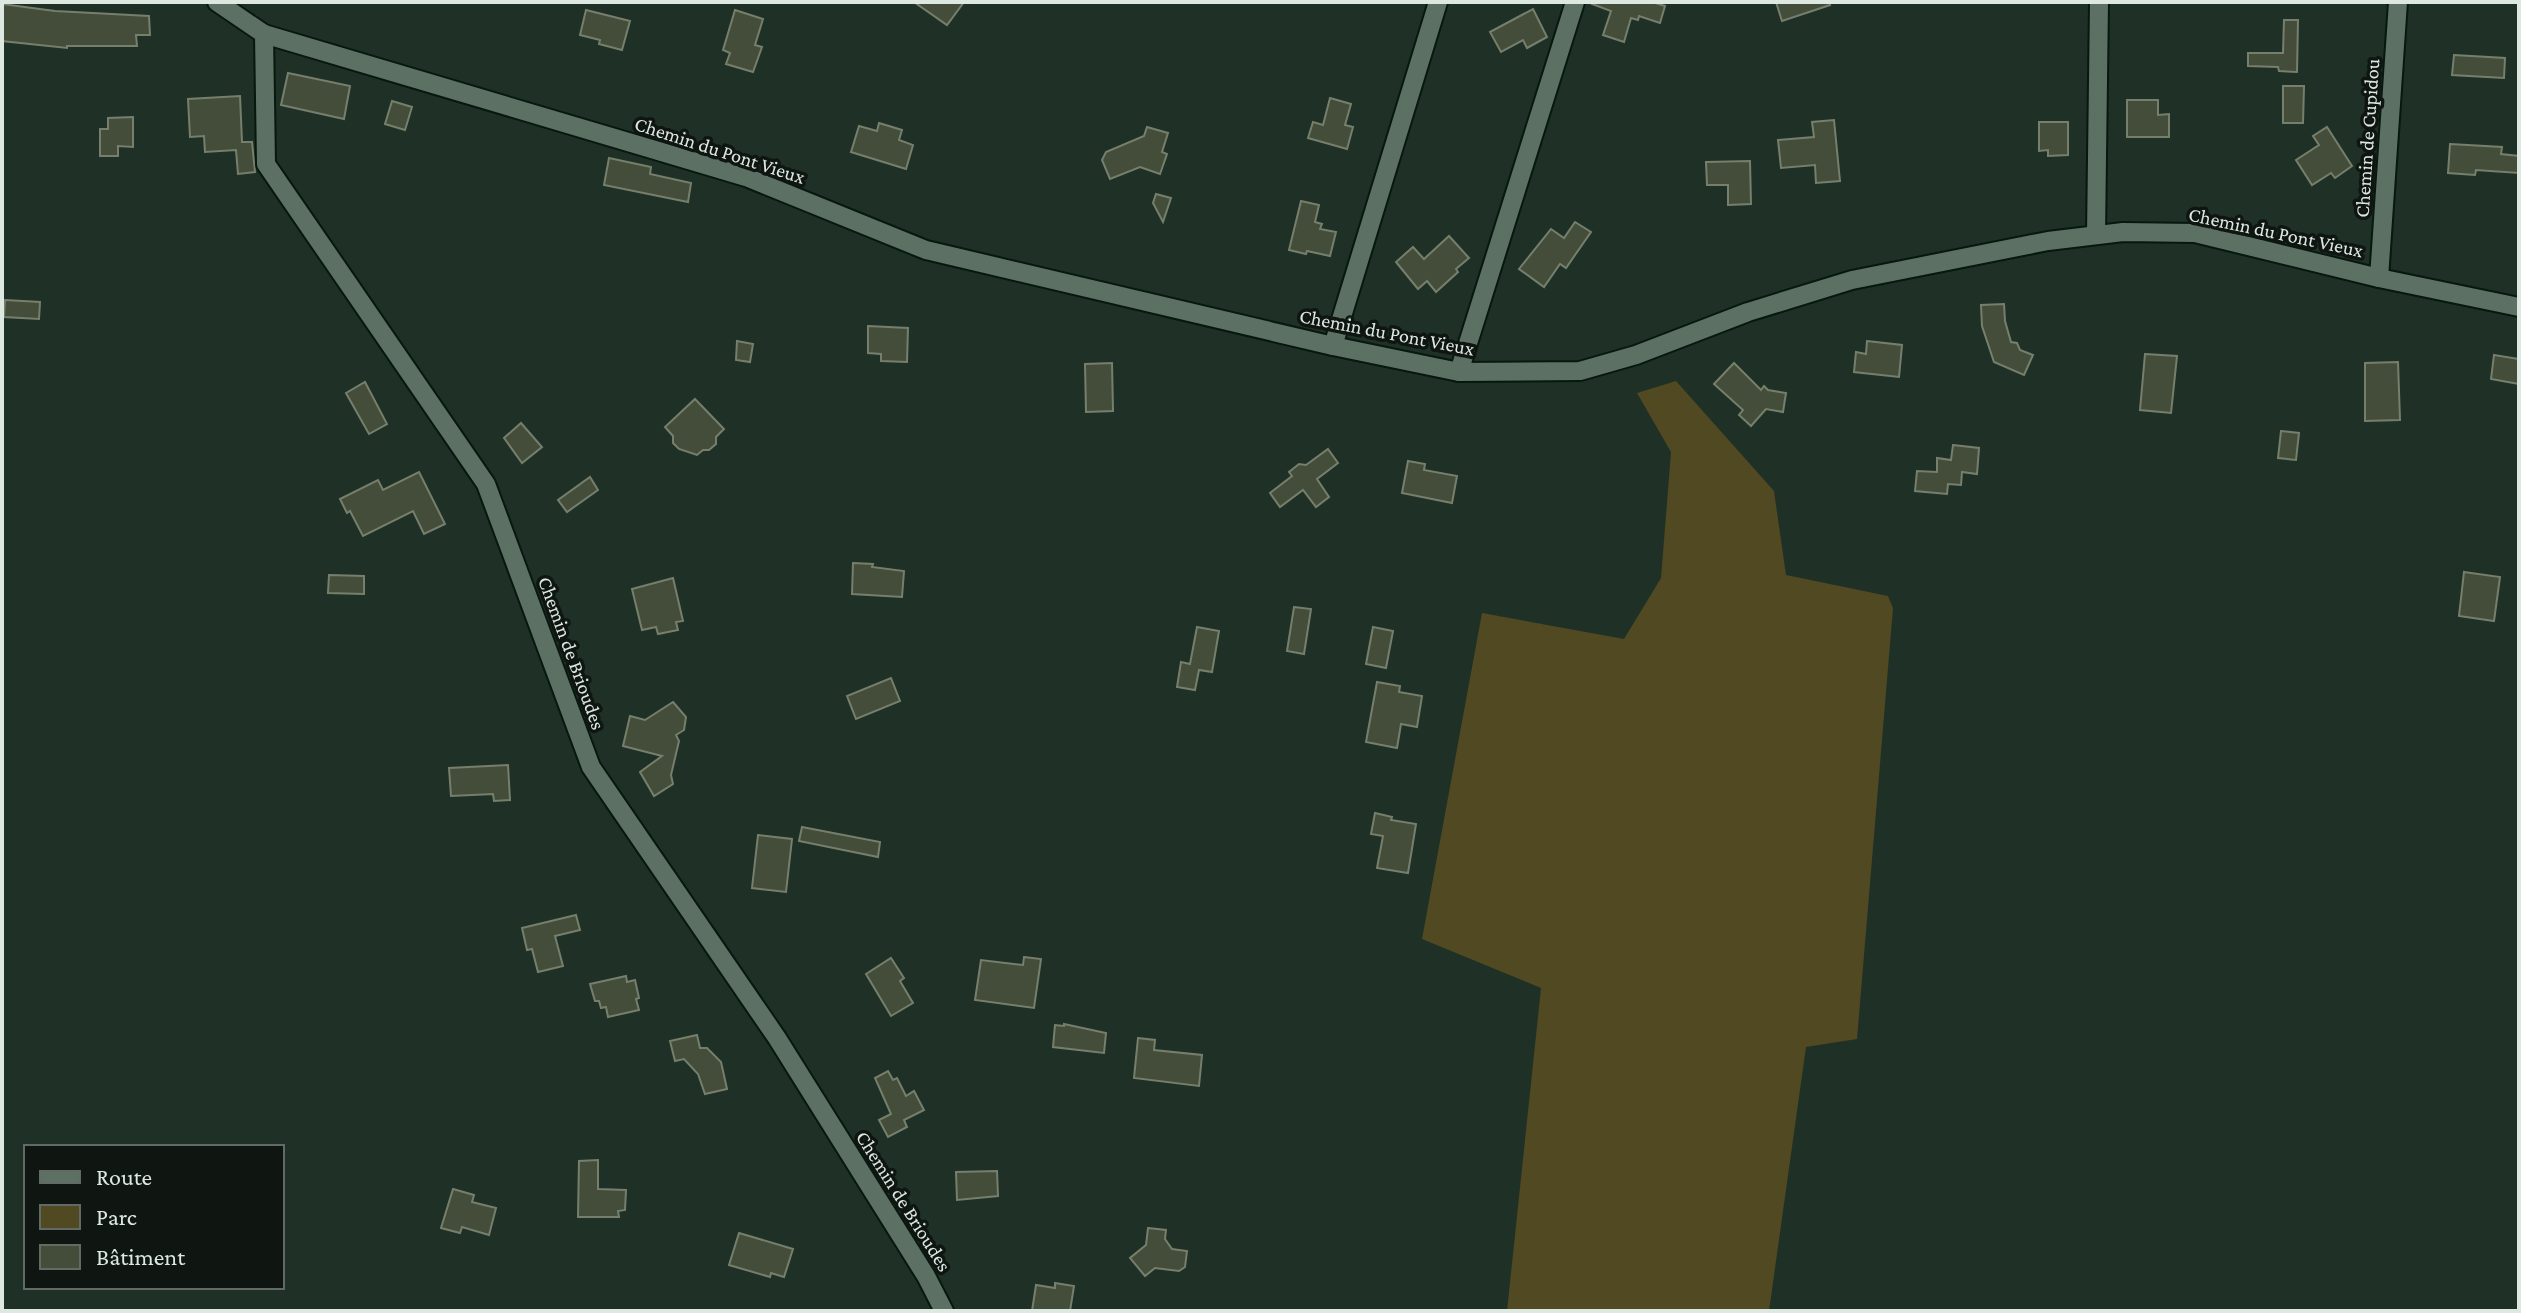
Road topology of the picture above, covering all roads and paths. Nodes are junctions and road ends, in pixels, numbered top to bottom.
1 (217, 2) edge
2 (1438, 2) edge
3 (1575, 2) edge
4 (2099, 2) edge
5 (2398, 2) edge
6 (264, 34) junction
7 (2096, 235) junction
8 (2379, 278) junction
9 (2519, 307) edge
10 (1333, 346) junction
11 (1459, 372) junction
12 (944, 1311) edge

1 - 6 street
2 - 10 street
3 - 11 street
4 - 7 street
5 - 8 street, Chemin de Cupidou
6 - 10 street, Chemin du Pont Vieux
6 - 12 street, Chemin de Brioudes
7 - 8 street, Chemin du Pont Vieux
7 - 11 street, Chemin du Pont Vieux
8 - 9 street, Chemin du Pont Vieux
10 - 11 street, Chemin du Pont Vieux

